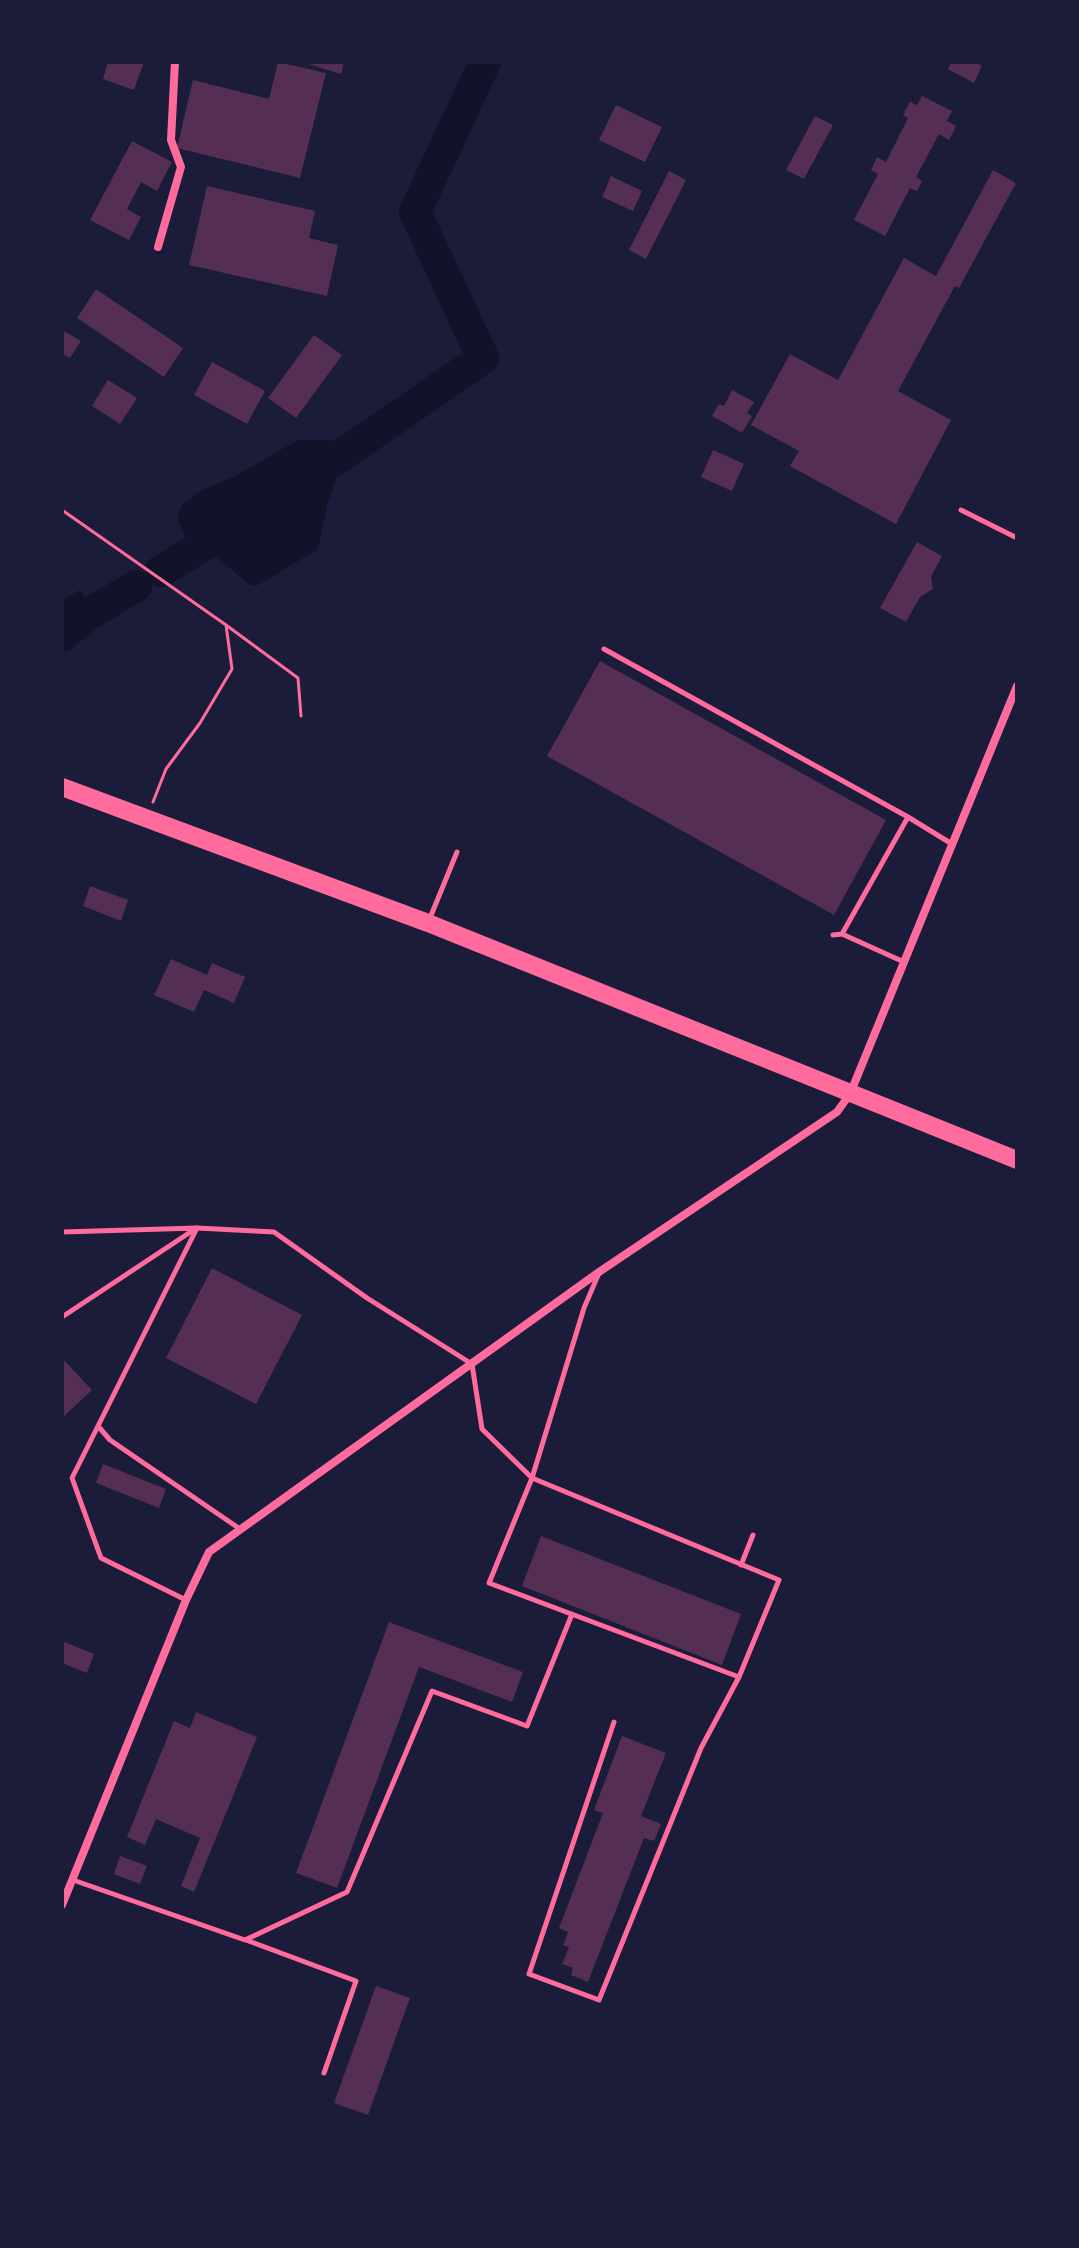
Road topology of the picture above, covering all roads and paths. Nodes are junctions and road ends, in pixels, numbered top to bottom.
1 (175, 62) edge
2 (158, 247) dead end
3 (62, 510) edge
4 (961, 510) dead end
5 (1017, 538) edge
6 (226, 625) junction
7 (604, 649) dead end
8 (1017, 686) edge
9 (301, 716) dead end
10 (62, 787) edge
11 (147, 817) junction
12 (908, 817) junction
13 (952, 844) junction
14 (457, 852) dead end
15 (428, 923) junction
16 (842, 934) junction
17 (833, 935) dead end
18 (905, 962) junction
19 (850, 1094) junction
20 (1017, 1160) edge
21 (197, 1228) junction
22 (62, 1232) edge
23 (599, 1272) junction
24 (62, 1317) edge
25 (472, 1364) junction
26 (98, 1426) junction
27 (532, 1478) junction
28 (240, 1529) junction
29 (753, 1535) dead end
30 (741, 1565) junction
31 (186, 1600) junction
32 (572, 1614) junction
33 (739, 1677) junction
34 (614, 1722) dead end
35 (73, 1880) junction
36 (62, 1905) edge
37 (245, 1940) junction
38 (324, 2073) dead end

1 - 2 street
3 - 6 path
4 - 5 lane
6 - 9 path
6 - 11 path
7 - 12 lane
8 - 13 street
10 - 11 main road
11 - 15 main road
12 - 13 lane
12 - 16 lane
13 - 18 street
14 - 15 lane
15 - 19 main road
16 - 17 lane
16 - 18 lane
18 - 19 street
19 - 20 main road
19 - 23 street
21 - 22 lane
21 - 24 lane
21 - 25 lane
21 - 26 lane
23 - 25 street
23 - 27 lane
25 - 27 lane
25 - 28 street
26 - 28 lane
26 - 31 lane
27 - 30 lane
27 - 32 lane
28 - 31 street
29 - 30 lane
30 - 33 lane
31 - 35 street
32 - 33 lane
32 - 37 lane
33 - 34 lane
35 - 36 street
35 - 37 lane
37 - 38 lane

